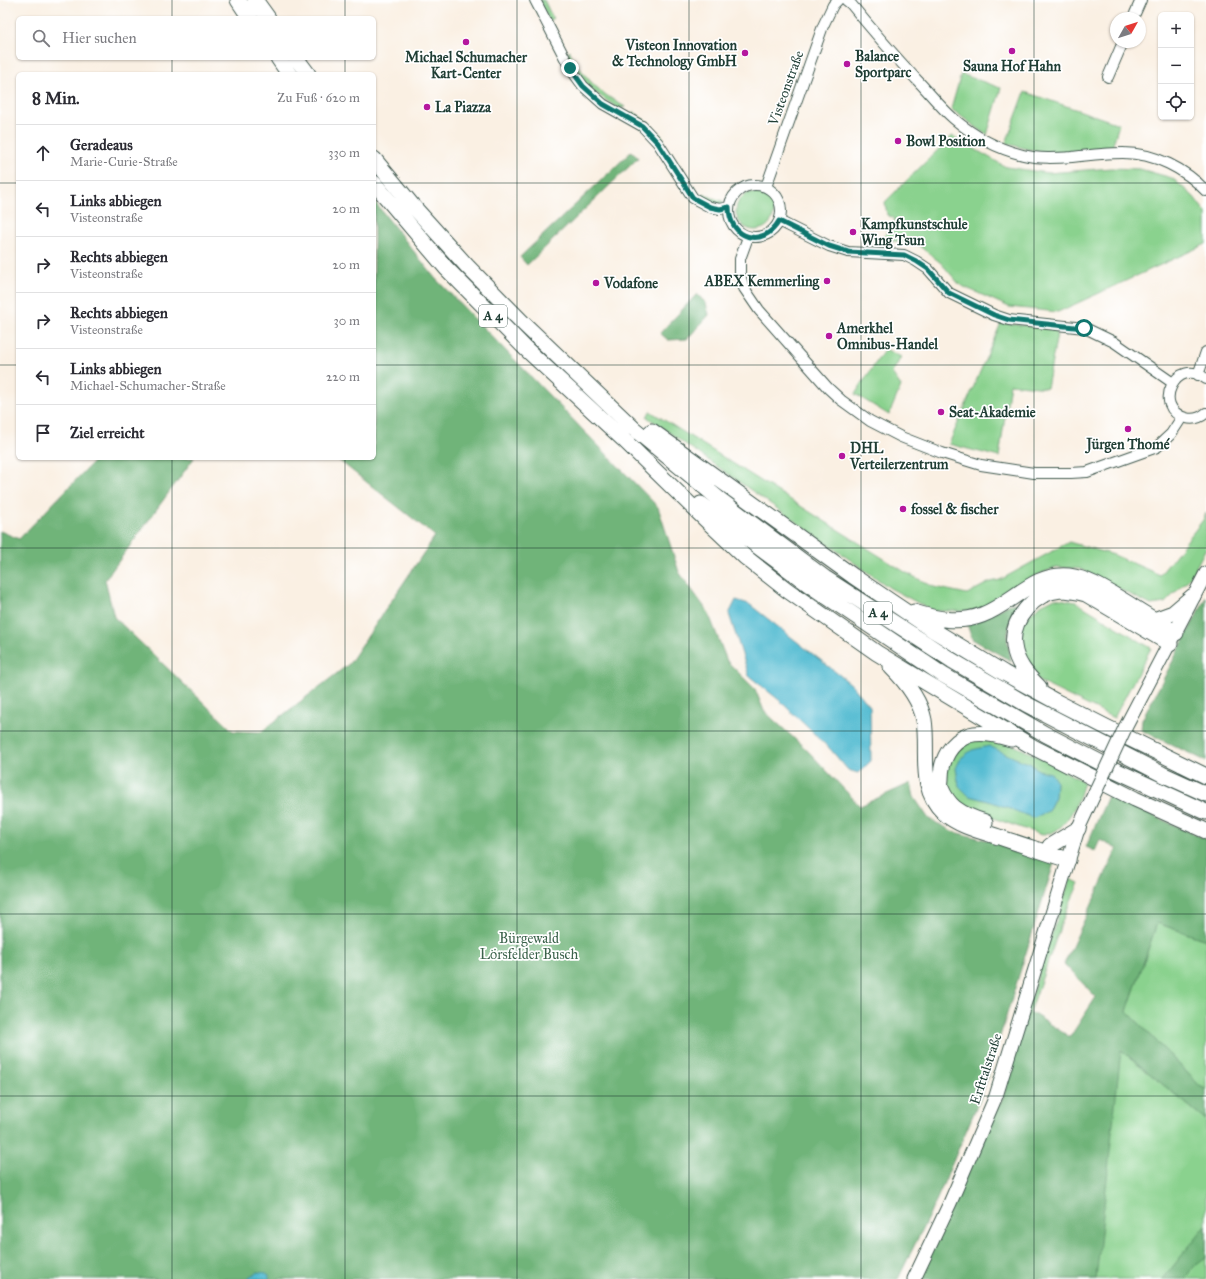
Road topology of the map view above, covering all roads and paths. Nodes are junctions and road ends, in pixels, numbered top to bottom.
1 (238, 0) edge
2 (255, 0) edge
3 (536, 0) edge
4 (838, 0) edge
5 (846, 0) edge
6 (1141, 0) edge
7 (1136, 12) edge
8 (249, 16) edge
9 (267, 16) edge
10 (1120, 48) edge
11 (279, 60) edge
12 (298, 60) edge
13 (288, 72) edge
14 (306, 72) edge
15 (1108, 77) dead end
16 (376, 161) edge
17 (376, 185) edge
18 (766, 187) junction
19 (1206, 191) edge
20 (729, 207) junction
21 (779, 221) junction
22 (748, 237) junction
23 (1206, 352) edge
24 (1202, 377) edge
25 (583, 381) junction
26 (1173, 383) junction
27 (1206, 413) edge
28 (1182, 417) junction
29 (623, 439) junction
30 (1206, 573) edge
31 (1193, 596) junction
32 (901, 608) junction
33 (1154, 620) junction
34 (1172, 638) junction
35 (877, 653) junction
36 (1055, 701) junction
37 (1033, 746) junction
38 (1206, 776) edge
39 (1206, 794) edge
40 (1206, 812) edge
41 (1078, 829) junction
42 (1206, 831) edge
43 (1050, 846) junction
44 (1069, 857) junction
45 (914, 1279) edge

1 - 8 highway
2 - 9 highway
3 - 20 street
4 - 18 street, Visteonstraße
5 - 19 street
6 - 7 street
10 - 15 street
11 - 13 highway
12 - 14 highway
16 - 25 highway, A 4
17 - 29 highway, A 4
18 - 20 street
18 - 21 street
20 - 22 street
21 - 22 street
21 - 26 street
22 - 28 street
23 - 24 street
24 - 26 street
25 - 32 highway
25 - 39 highway, A 4
26 - 28 street
27 - 28 street
29 - 35 highway
29 - 40 highway, A 4
30 - 31 main road, Erfttalstraße
31 - 33 highway
31 - 34 main road, Erfttalstraße
32 - 33 highway
32 - 36 highway
33 - 34 highway
34 - 36 highway
34 - 41 main road, Erfttalstraße, bridge
35 - 37 highway
35 - 44 highway
36 - 38 highway
37 - 42 highway
37 - 43 highway
41 - 43 highway
41 - 44 main road, Erfttalstraße
43 - 44 highway
44 - 45 main road, Erfttalstraße

